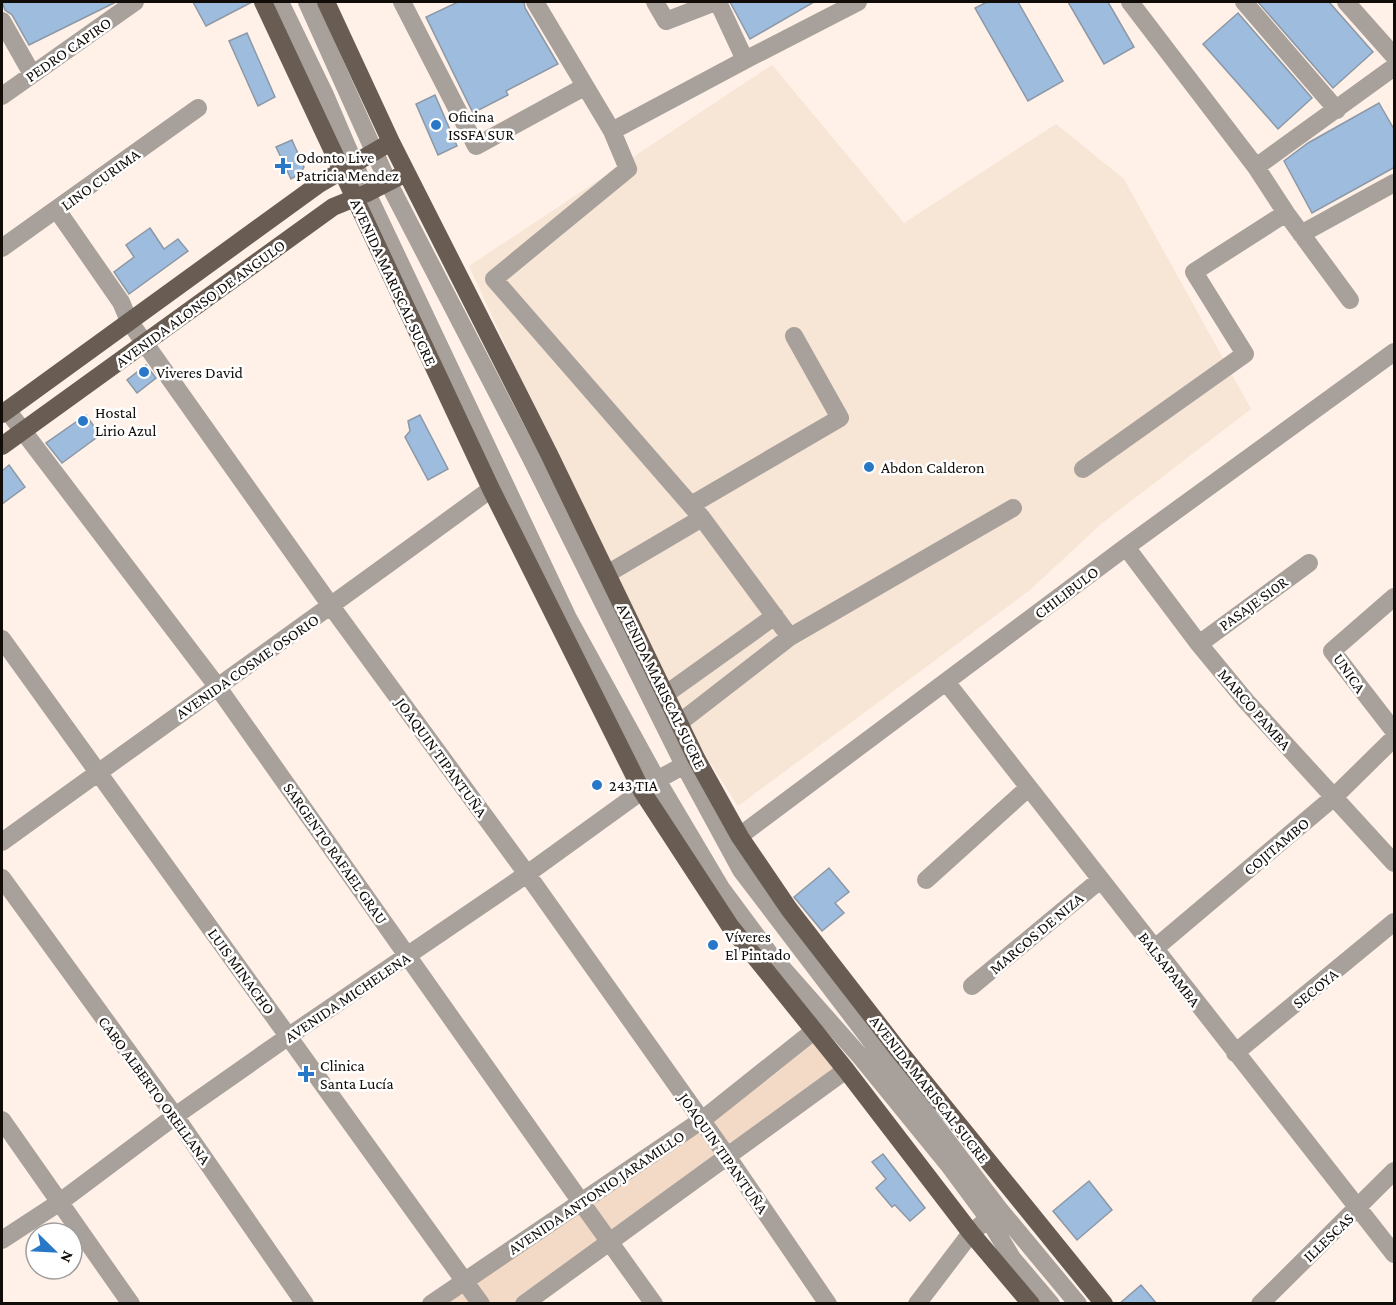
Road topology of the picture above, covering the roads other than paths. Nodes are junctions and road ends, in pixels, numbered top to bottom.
1 (135, 2) edge
2 (263, 2) edge
3 (280, 2) edge
4 (307, 2) edge
5 (326, 2) edge
6 (402, 2) edge
7 (536, 2) edge
8 (655, 2) edge
9 (717, 2) edge
10 (858, 2) edge
11 (1130, 2) edge
12 (1244, 2) edge
13 (1346, 2) edge
14 (2, 21) edge
15 (1395, 56) edge
16 (745, 60) junction
17 (1395, 67) edge
18 (32, 74) junction
19 (584, 87) junction
20 (2, 96) edge
21 (198, 108) dead end
22 (1337, 110) junction
23 (612, 131) junction
24 (391, 142) junction
25 (374, 151) junction
26 (1256, 167) junction
27 (348, 168) junction
28 (406, 173) junction
29 (388, 182) junction
30 (1395, 183) edge
31 (361, 195) junction
32 (57, 210) junction
33 (1286, 213) junction
34 (1301, 234) junction
35 (2, 248) edge
36 (1350, 300) dead end
37 (129, 321) junction
38 (794, 336) dead end
39 (145, 342) junction
40 (1394, 354) edge
41 (4, 412) edge
42 (22, 430) junction
43 (2, 446) edge
44 (1083, 468) dead end
45 (491, 489) junction
46 (1013, 508) dead end
47 (696, 512) junction
48 (1126, 547) junction
49 (1309, 563) dead end
50 (607, 574) junction
51 (1395, 597) edge
52 (331, 606) junction
53 (775, 616) junction
54 (790, 637) junction
55 (2, 639) edge
56 (1199, 644) junction
57 (946, 683) junction
58 (217, 686) junction
59 (666, 694) junction
60 (679, 723) junction
61 (1395, 731) edge
62 (1395, 738) edge
63 (690, 762) junction
64 (97, 772) junction
65 (657, 780) junction
66 (1028, 788) junction
67 (642, 791) junction
68 (1334, 798) junction
69 (734, 841) junction
70 (2, 842) edge
71 (1395, 863) edge
72 (527, 874) junction
73 (2, 878) edge
74 (926, 880) dead end
75 (1100, 880) junction
76 (1395, 922) edge
77 (1154, 949) junction
78 (408, 956) junction
79 (972, 986) dead end
80 (814, 1030) junction
81 (289, 1035) junction
82 (1235, 1053) junction
83 (846, 1070) junction
84 (175, 1116) junction
85 (2, 1120) edge
86 (702, 1120) junction
87 (727, 1156) junction
88 (1395, 1171) edge
89 (1015, 1195) junction
90 (60, 1202) junction
91 (581, 1202) junction
92 (1359, 1207) junction
93 (994, 1214) junction
94 (971, 1233) junction
95 (2, 1240) edge
96 (610, 1242) junction
97 (1395, 1254) edge
98 (463, 1281) junction
99 (131, 1304) edge
100 (305, 1304) edge
101 (431, 1304) edge
102 (481, 1304) edge
103 (524, 1304) edge
104 (654, 1304) edge
105 (828, 1304) edge
106 (917, 1304) edge
107 (1031, 1304) edge
108 (1051, 1304) edge
109 (1078, 1304) edge
110 (1104, 1304) edge
111 (1260, 1304) edge

1 - 18 street, PEDRO CAPIRO
2 - 27 main road
3 - 27 street
4 - 25 street
5 - 24 main road, AVENIDA MARISCAL SUCRE
6 - 19 street
7 - 19 street
8 - 9 street
9 - 16 street
10 - 16 street
11 - 26 street
12 - 22 street
13 - 15 street
14 - 18 street
16 - 23 street
17 - 22 street
18 - 20 street, PEDRO CAPIRO
19 - 23 street
21 - 32 street, LINO CURIMA
22 - 26 street
23 - 47 street
24 - 25 main road, AVENIDA ALONSO DE ANGULO
24 - 28 main road, AVENIDA MARISCAL SUCRE
25 - 27 main road, AVENIDA ALONSO DE ANGULO
25 - 29 street
26 - 33 street
27 - 31 street
27 - 37 main road, AVENIDA ALONSO DE ANGULO
28 - 29 main road, AVENIDA ALONSO DE ANGULO
28 - 50 main road, AVENIDA MARISCAL SUCRE
29 - 31 main road, AVENIDA ALONSO DE ANGULO
29 - 63 street
30 - 34 street
31 - 39 main road, AVENIDA ALONSO DE ANGULO
31 - 45 main road, AVENIDA MARISCAL SUCRE
31 - 65 street
32 - 35 street, LINO CURIMA
32 - 37 street, JOAQUIN TIPANTUÑA
33 - 34 street
33 - 44 street
34 - 36 street
37 - 39 street, JOAQUIN TIPANTUÑA
37 - 41 main road, AVENIDA ALONSO DE ANGULO
38 - 47 street
39 - 42 main road, AVENIDA ALONSO DE ANGULO
39 - 52 street, JOAQUIN TIPANTUÑA
40 - 48 street, CHILIBULO
41 - 42 street, SARGENTO RAFAEL GRAU
42 - 43 main road, AVENIDA ALONSO DE ANGULO
42 - 58 street, SARGENTO RAFAEL GRAU
45 - 52 street, AVENIDA COSME OSORIO
45 - 67 main road, AVENIDA MARISCAL SUCRE
46 - 54 street
47 - 50 street
47 - 53 street
48 - 56 street, MARCO PAMBA
48 - 57 street, CHILIBULO
49 - 56 street, PASAJE S10R
50 - 59 main road, AVENIDA MARISCAL SUCRE
51 - 61 street, UNICA
52 - 58 street, AVENIDA COSME OSORIO
52 - 72 street, JOAQUIN TIPANTUÑA
53 - 54 street
53 - 59 street
54 - 60 street
55 - 64 street, LUIS MINACHO
56 - 68 street, MARCO PAMBA
57 - 66 street, BALSAPAMBA
57 - 69 street, CHILIBULO
58 - 64 street, AVENIDA COSME OSORIO
58 - 78 street, SARGENTO RAFAEL GRAU
59 - 60 main road, AVENIDA MARISCAL SUCRE
60 - 63 main road, AVENIDA MARISCAL SUCRE
62 - 68 street, COJITAMBO
63 - 65 street, AVENIDA MICHELENA
63 - 69 main road, AVENIDA MARISCAL SUCRE
64 - 70 street, AVENIDA COSME OSORIO
64 - 81 street, LUIS MINACHO
65 - 67 street, AVENIDA MICHELENA
65 - 93 street
66 - 74 street
66 - 75 street, BALSAPAMBA
67 - 72 street, AVENIDA MICHELENA
67 - 80 main road, AVENIDA MARISCAL SUCRE
68 - 71 street, MARCO PAMBA
68 - 77 street, COJITAMBO
69 - 89 main road, AVENIDA MARISCAL SUCRE
69 - 93 street
72 - 78 street, AVENIDA MICHELENA
72 - 86 street, JOAQUIN TIPANTUÑA
73 - 84 street, CABO ALBERTO ORELLANA
75 - 77 street, BALSAPAMBA
75 - 79 street, MARCOS DE NIZA
76 - 82 street, SECOYA
77 - 82 street, BALSAPAMBA
78 - 81 street, AVENIDA MICHELENA
78 - 91 street, SARGENTO RAFAEL GRAU
80 - 83 main road, AVENIDA MARISCAL SUCRE
80 - 86 street, AVENIDA ANTONIO JARAMILLO
81 - 84 street, AVENIDA MICHELENA
81 - 98 street, LUIS MINACHO
82 - 92 street, BALSAPAMBA
83 - 87 street
83 - 94 main road, AVENIDA MARISCAL SUCRE
84 - 90 street, AVENIDA MICHELENA
84 - 100 street, CABO ALBERTO ORELLANA
85 - 90 street
86 - 87 street, JOAQUIN TIPANTUÑA
86 - 91 street, AVENIDA ANTONIO JARAMILLO
87 - 96 street
87 - 105 street, JOAQUIN TIPANTUÑA
88 - 92 street, ILLESCAS
89 - 93 street
89 - 110 main road, AVENIDA MARISCAL SUCRE
90 - 95 street, AVENIDA MICHELENA
90 - 99 street
91 - 96 street, SARGENTO RAFAEL GRAU
91 - 98 street, AVENIDA ANTONIO JARAMILLO
92 - 97 street, BALSAPAMBA
92 - 111 street, ILLESCAS
93 - 94 street
93 - 108 street
93 - 109 street
94 - 106 street
94 - 107 main road, AVENIDA MARISCAL SUCRE
96 - 103 street
96 - 104 street, SARGENTO RAFAEL GRAU
98 - 101 street, AVENIDA ANTONIO JARAMILLO
98 - 102 street, LUIS MINACHO

